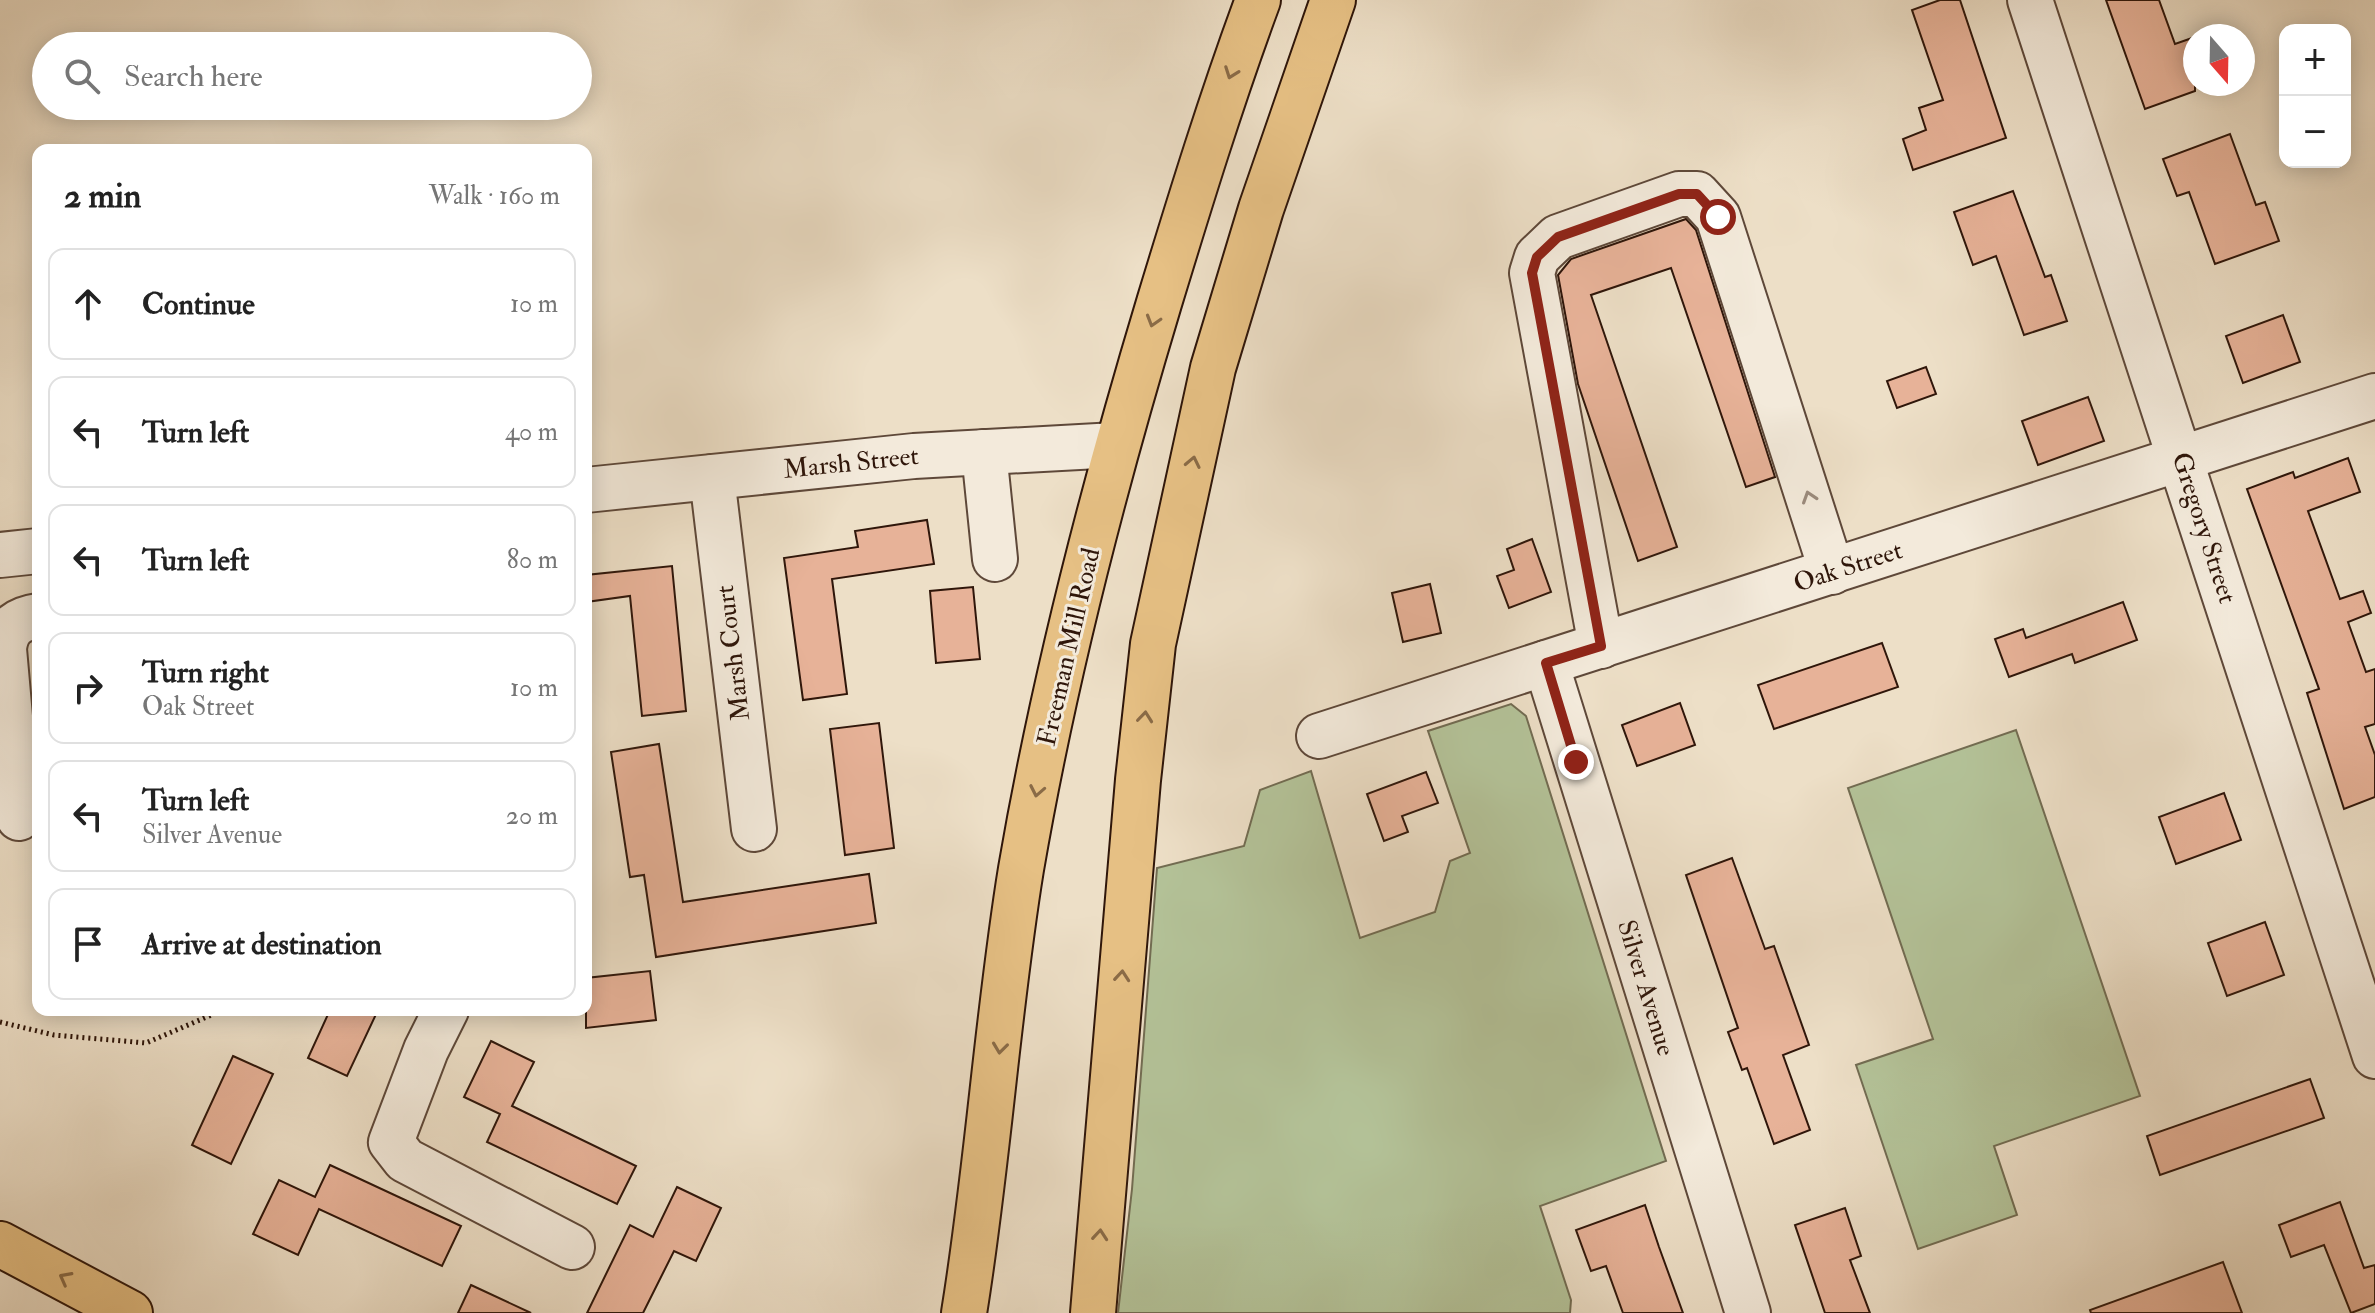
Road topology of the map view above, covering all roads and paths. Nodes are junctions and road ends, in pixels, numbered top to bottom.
1 (1258, 0) edge
2 (1333, 0) edge
3 (2030, 0) edge
4 (2375, 396) edge
5 (1116, 445) junction
6 (984, 452) junction
7 (2182, 459) junction
8 (712, 477) junction
9 (592, 489) edge
10 (32, 552) edge
11 (0, 555) edge
12 (995, 559) dead end
13 (1832, 572) junction
14 (32, 618) edge
15 (1601, 646) junction
16 (1546, 663) junction
17 (1319, 736) dead end
18 (19, 818) dead end
19 (754, 829) dead end
20 (209, 1016) edge
21 (443, 1016) edge
22 (0, 1022) edge
23 (2375, 1056) edge
24 (0, 1244) edge
25 (572, 1247) dead end
26 (130, 1313) edge
27 (964, 1313) edge
28 (1093, 1313) edge
29 (1748, 1313) edge

1 -> 5 main road, Freeman Mill Road
28 -> 2 main road
3 - 7 street, Gregory Street
4 - 7 street, Oak Street
5 - 6 street, Marsh Street
5 -> 27 main road, Freeman Mill Road
6 - 8 street, Marsh Street
6 - 12 street
7 - 13 street, Oak Street
7 - 23 street, Gregory Street
8 - 9 street, Marsh Street
8 - 19 street, Marsh Court
10 - 11 street
13 - 15 street, Oak Street
13 -> 15 street
14 - 18 street
15 - 16 street, Oak Street
16 - 17 street, Oak Street
16 - 29 street, Silver Avenue
20 - 22 path
21 - 25 street
26 -> 24 main road

